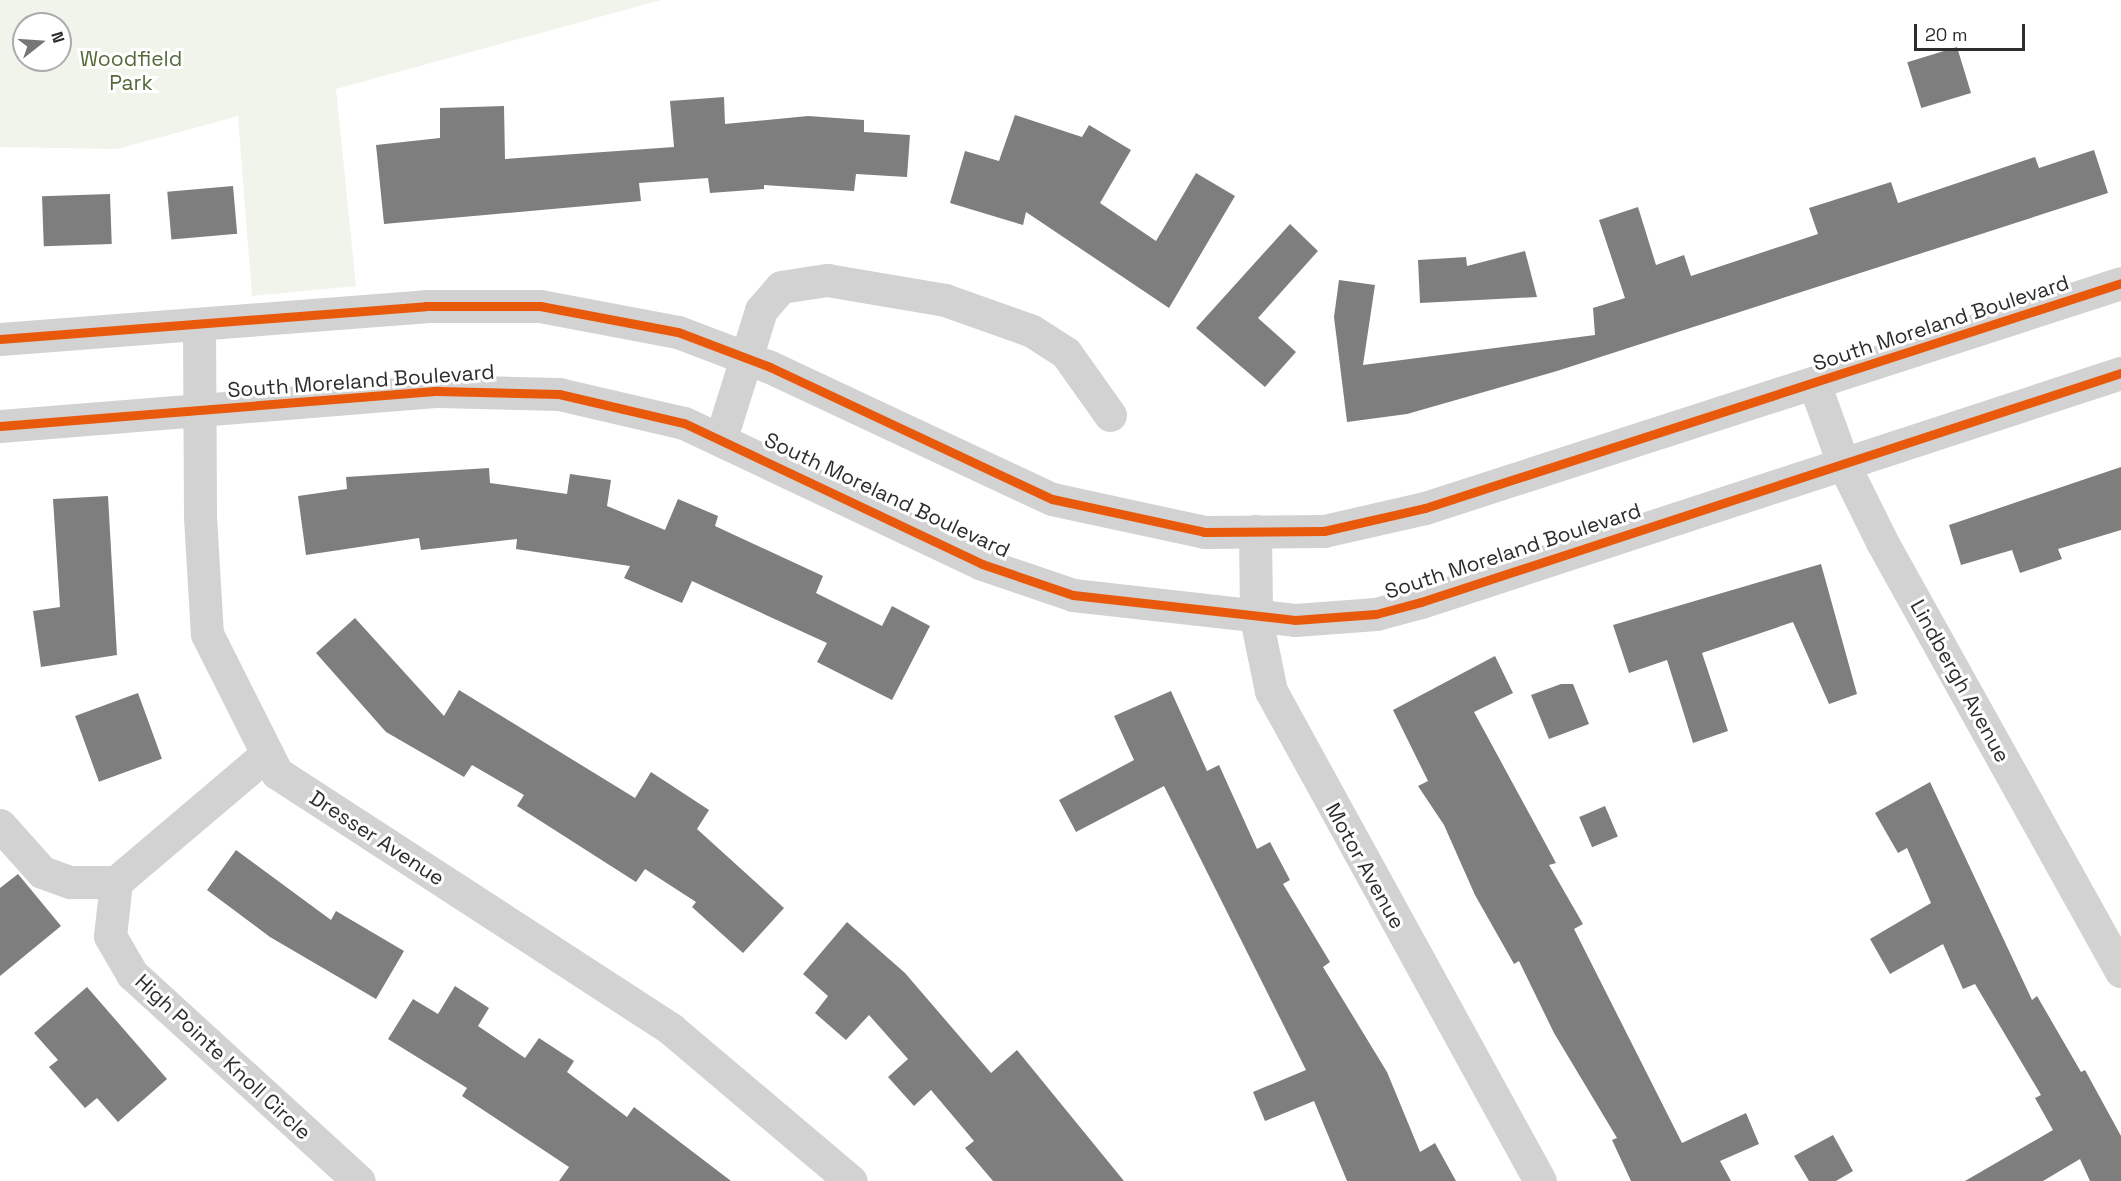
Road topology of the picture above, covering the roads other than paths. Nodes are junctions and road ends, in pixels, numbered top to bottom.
1 (2121, 283) edge
2 (199, 324) junction
3 (0, 339) edge
4 (744, 357) junction
5 (2121, 373) edge
6 (1814, 383) junction
7 (200, 410) junction
8 (1110, 415) dead end
9 (0, 426) edge
10 (721, 438) junction
11 (1843, 463) junction
12 (1255, 531) junction
13 (1256, 618) junction
14 (267, 754) junction
15 (0, 825) edge
16 (116, 882) junction
17 (2121, 971) edge
18 (359, 1181) edge
19 (851, 1181) edge
20 (1540, 1181) edge

1 - 6 street, South Moreland Boulevard
2 - 3 street, South Moreland Boulevard
2 - 4 street, South Moreland Boulevard
2 - 7 street, Dresser Avenue
4 - 8 street
4 - 10 street
4 - 12 street, South Moreland Boulevard
5 - 11 street, South Moreland Boulevard
6 - 11 street, Lindbergh Avenue
6 - 12 street, South Moreland Boulevard
7 - 9 street, South Moreland Boulevard
7 - 10 street, South Moreland Boulevard
7 - 14 street, Dresser Avenue
10 - 13 street, South Moreland Boulevard
11 - 13 street, South Moreland Boulevard
11 - 17 street, Lindbergh Avenue
12 - 13 street, Motor Avenue
13 - 20 street, Motor Avenue
14 - 16 street
14 - 19 street, Dresser Avenue
15 - 16 street
16 - 18 street, High Pointe Knoll Circle

